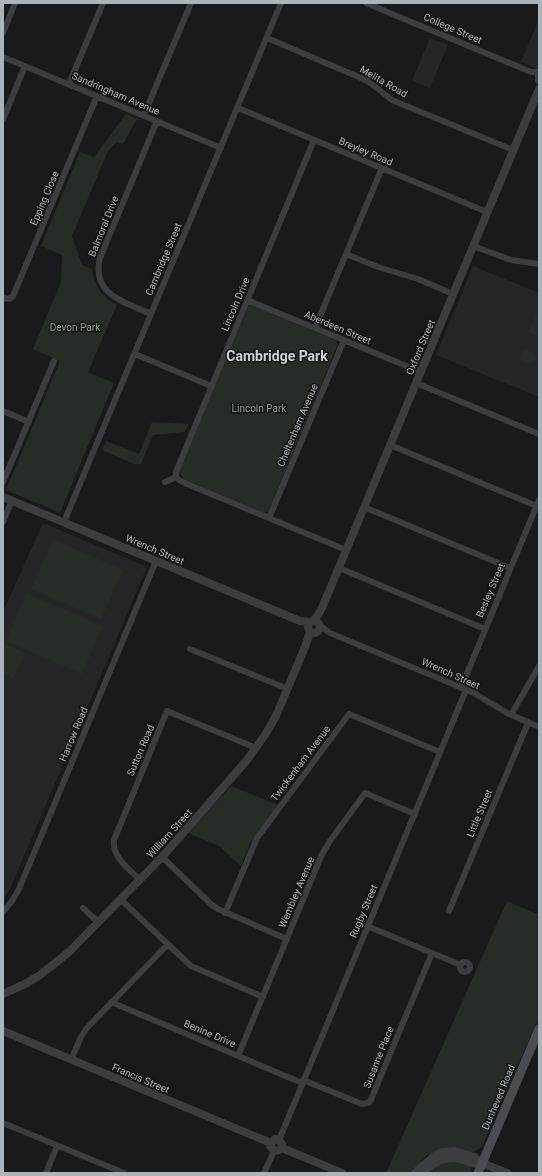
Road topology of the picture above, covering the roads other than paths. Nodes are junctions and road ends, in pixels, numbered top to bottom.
1 (15, 3) edge
2 (103, 3) edge
3 (191, 3) edge
4 (281, 3) edge
5 (366, 3) edge
6 (3, 33) edge
7 (267, 38) junction
8 (3, 57) edge
9 (25, 66) junction
10 (536, 72) edge
11 (539, 80) edge
12 (69, 84) junction
13 (538, 90) edge
14 (97, 96) junction
15 (238, 108) junction
16 (144, 115) junction
17 (3, 119) edge
18 (157, 121) junction
19 (314, 140) junction
20 (221, 148) junction
21 (512, 150) junction
22 (382, 168) junction
23 (487, 212) junction
24 (474, 246) junction
25 (346, 254) junction
26 (539, 264) edge
27 (453, 294) junction
28 (3, 298) edge
29 (247, 300) junction
30 (151, 314) junction
31 (315, 328) junction
32 (344, 340) junction
33 (135, 354) junction
34 (54, 361) dead end
35 (421, 372) junction
36 (416, 383) junction
37 (211, 386) junction
38 (3, 411) edge
39 (29, 422) junction
40 (539, 434) edge
41 (390, 445) junction
42 (176, 477) junction
43 (3, 482) edge
44 (165, 482) dead end
45 (3, 497) edge
46 (12, 500) junction
47 (538, 505) edge
48 (364, 508) junction
49 (270, 518) junction
50 (3, 522) edge
51 (64, 522) junction
52 (346, 550) junction
53 (156, 561) junction
54 (339, 568) junction
55 (510, 568) junction
56 (314, 627) junction
57 (485, 629) junction
58 (190, 649) dead end
59 (539, 666) edge
60 (288, 689) junction
61 (464, 689) junction
62 (510, 715) junction
63 (528, 723) junction
64 (539, 727) edge
65 (256, 748) junction
66 (440, 752) junction
67 (415, 814) junction
68 (162, 857) junction
69 (139, 879) junction
70 (120, 899) junction
71 (83, 908) dead end
72 (449, 911) dead end
73 (3, 912) edge
74 (225, 913) junction
75 (98, 922) junction
76 (367, 926) junction
77 (287, 939) junction
78 (167, 945) junction
79 (432, 953) junction
80 (461, 965) dead end
81 (3, 994) edge
82 (263, 997) junction
83 (111, 1002) junction
84 (539, 1029) edge
85 (3, 1031) edge
86 (238, 1056) junction
87 (72, 1060) junction
88 (303, 1081) junction
89 (3, 1123) edge
90 (276, 1145) junction
91 (57, 1146) junction
92 (482, 1163) junction
93 (120, 1172) edge
94 (46, 1173) edge
95 (264, 1173) edge
96 (342, 1173) edge
97 (415, 1173) edge
98 (422, 1173) edge
99 (478, 1173) edge
100 (507, 1173) edge

1 - 6 street
2 - 12 street
3 - 16 street
4 - 7 street, Cambridge Street
5 - 10 street, College Street
7 - 15 street, Cambridge Street
7 - 21 street, Melita Road
8 - 9 street, Sandringham Avenue
9 - 12 street, Sandringham Avenue
9 - 17 street
10 - 11 street, Oxford Street
11 - 13 street, Oxford Street
12 - 14 street, Sandringham Avenue
13 - 21 street, Oxford Street
14 - 16 street, Sandringham Avenue
14 - 28 street, Epping Close
15 - 19 street, Breyley Road
15 - 20 street, Cambridge Street
16 - 18 street, Sandringham Avenue
18 - 20 street, Sandringham Avenue
18 - 30 street, Balmoral Drive
19 - 22 street, Breyley Road
19 - 29 street, Lincoln Drive
20 - 30 street, Cambridge Street
21 - 23 street, Oxford Street
22 - 23 street, Breyley Road
22 - 25 street
23 - 24 street, Oxford Street
24 - 26 street
24 - 27 street, Oxford Street
25 - 27 street
25 - 31 street
27 - 35 street, Oxford Street
29 - 31 street, Aberdeen Street
29 - 37 street, Lincoln Drive
30 - 33 street, Cambridge Street
31 - 32 street, Aberdeen Street
32 - 35 street, Aberdeen Street
32 - 49 street, Cheltenham Avenue
33 - 37 street
33 - 51 street, Cambridge Street
34 - 39 street
35 - 36 street, Oxford Street
36 - 40 street
36 - 41 street, Oxford Street
37 - 42 street, Lincoln Drive
38 - 39 street
39 - 43 street
41 - 47 street
41 - 48 street, Oxford Street
42 - 44 street
42 - 49 street
45 - 46 street, Wrench Street
46 - 50 street
46 - 51 street, Wrench Street
47 - 55 street, Besley Street
48 - 52 street, Oxford Street
48 - 55 street
49 - 52 street
51 - 53 street, Wrench Street
52 - 54 street, Oxford Street
53 - 56 street, Wrench Street
53 - 73 street, Harrow Road
54 - 56 street, Oxford Street
54 - 57 street
55 - 57 street, Besley Street
56 - 60 street, William Street
56 - 61 street, Wrench Street
57 - 61 street, Besley Street
58 - 60 street
59 - 62 street
60 - 65 street, William Street
61 - 62 street, Wrench Street
61 - 66 street, Rugby Street
62 - 63 street, Wrench Street
63 - 64 street, Wrench Street
63 - 72 street, Little Street
65 - 68 street, William Street
65 - 69 street, Sutton Road
66 - 67 street, Rugby Street
66 - 74 street, Twickenham Avenue
67 - 76 street, Rugby Street
67 - 77 street, Wembley Avenue
68 - 69 street, William Street
68 - 74 street
69 - 70 street, William Street
70 - 75 street, William Street
70 - 78 street
71 - 75 street
74 - 77 street
75 - 81 street, William Street
76 - 79 street
76 - 88 street, Rugby Street
77 - 82 street, Wembley Avenue
78 - 82 street
78 - 83 street
79 - 80 street
79 - 88 street, Susanne Place
82 - 86 street, Wembley Avenue
83 - 86 street, Benine Drive
83 - 87 street
84 - 92 main road, Dunheved Road
85 - 87 street, Francis Street
86 - 88 street, Benine Drive
87 - 90 street, Francis Street
88 - 90 street, Rugby Street
89 - 91 street
90 - 95 street, Rugby Street
90 - 96 street, Francis Street
91 - 93 street
91 - 94 street
92 - 97 street
92 - 98 street
92 - 99 main road, Dunheved Road
92 - 100 street

